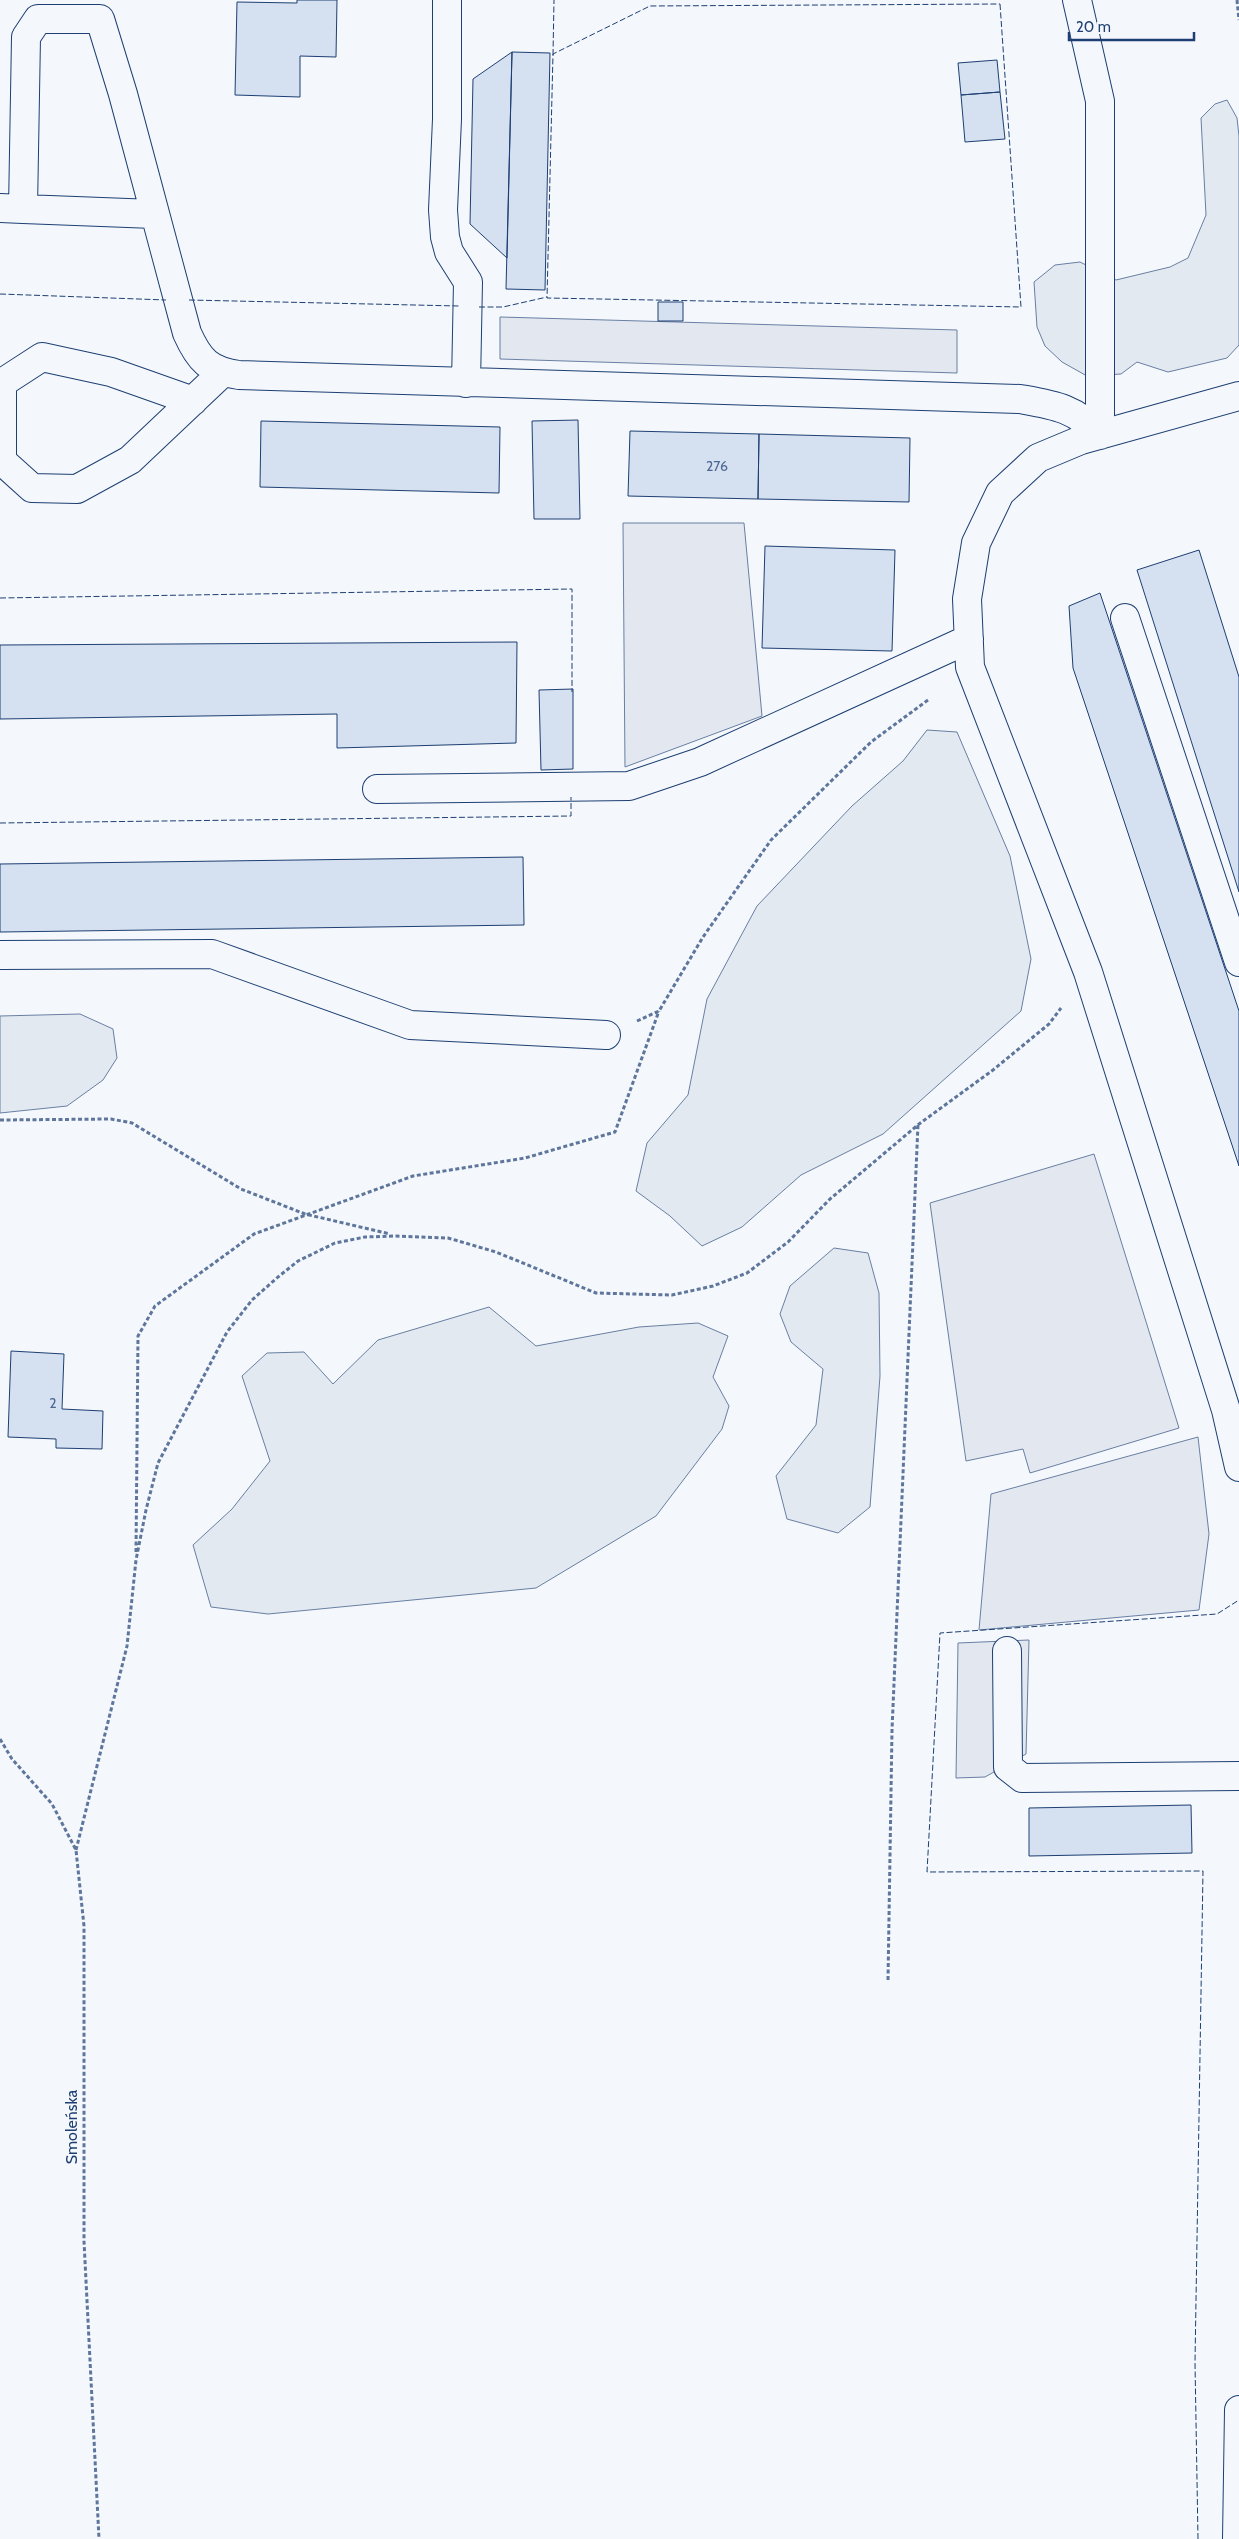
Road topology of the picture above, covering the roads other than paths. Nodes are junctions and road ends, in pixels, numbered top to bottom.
1 (447, 0) edge
2 (1076, 0) edge
3 (96, 10) edge
4 (11, 208) edge
5 (154, 214) junction
6 (222, 373) junction
7 (466, 383) junction
8 (1239, 396) edge
9 (193, 401) junction
10 (1100, 435) junction
11 (1126, 618) dead end
12 (968, 639) junction
13 (377, 789) dead end
14 (0, 955) edge
15 (1239, 962) edge
16 (606, 1035) road end
17 (1232, 1408) edge
18 (1239, 1467) edge
19 (1007, 1651) dead end
20 (1239, 1776) edge
21 (1239, 2410) edge
22 (1237, 2539) edge

1 - 7 street
2 - 10 street
3 - 4 street
3 - 5 street
4 - 5 street
5 - 6 street
6 - 7 street
6 - 9 street
7 - 10 street
8 - 10 street
9 - 9 street
10 - 12 street
11 - 15 street
12 - 13 street
12 - 17 street
14 - 16 street
17 - 18 street
19 - 20 street
21 - 22 street

